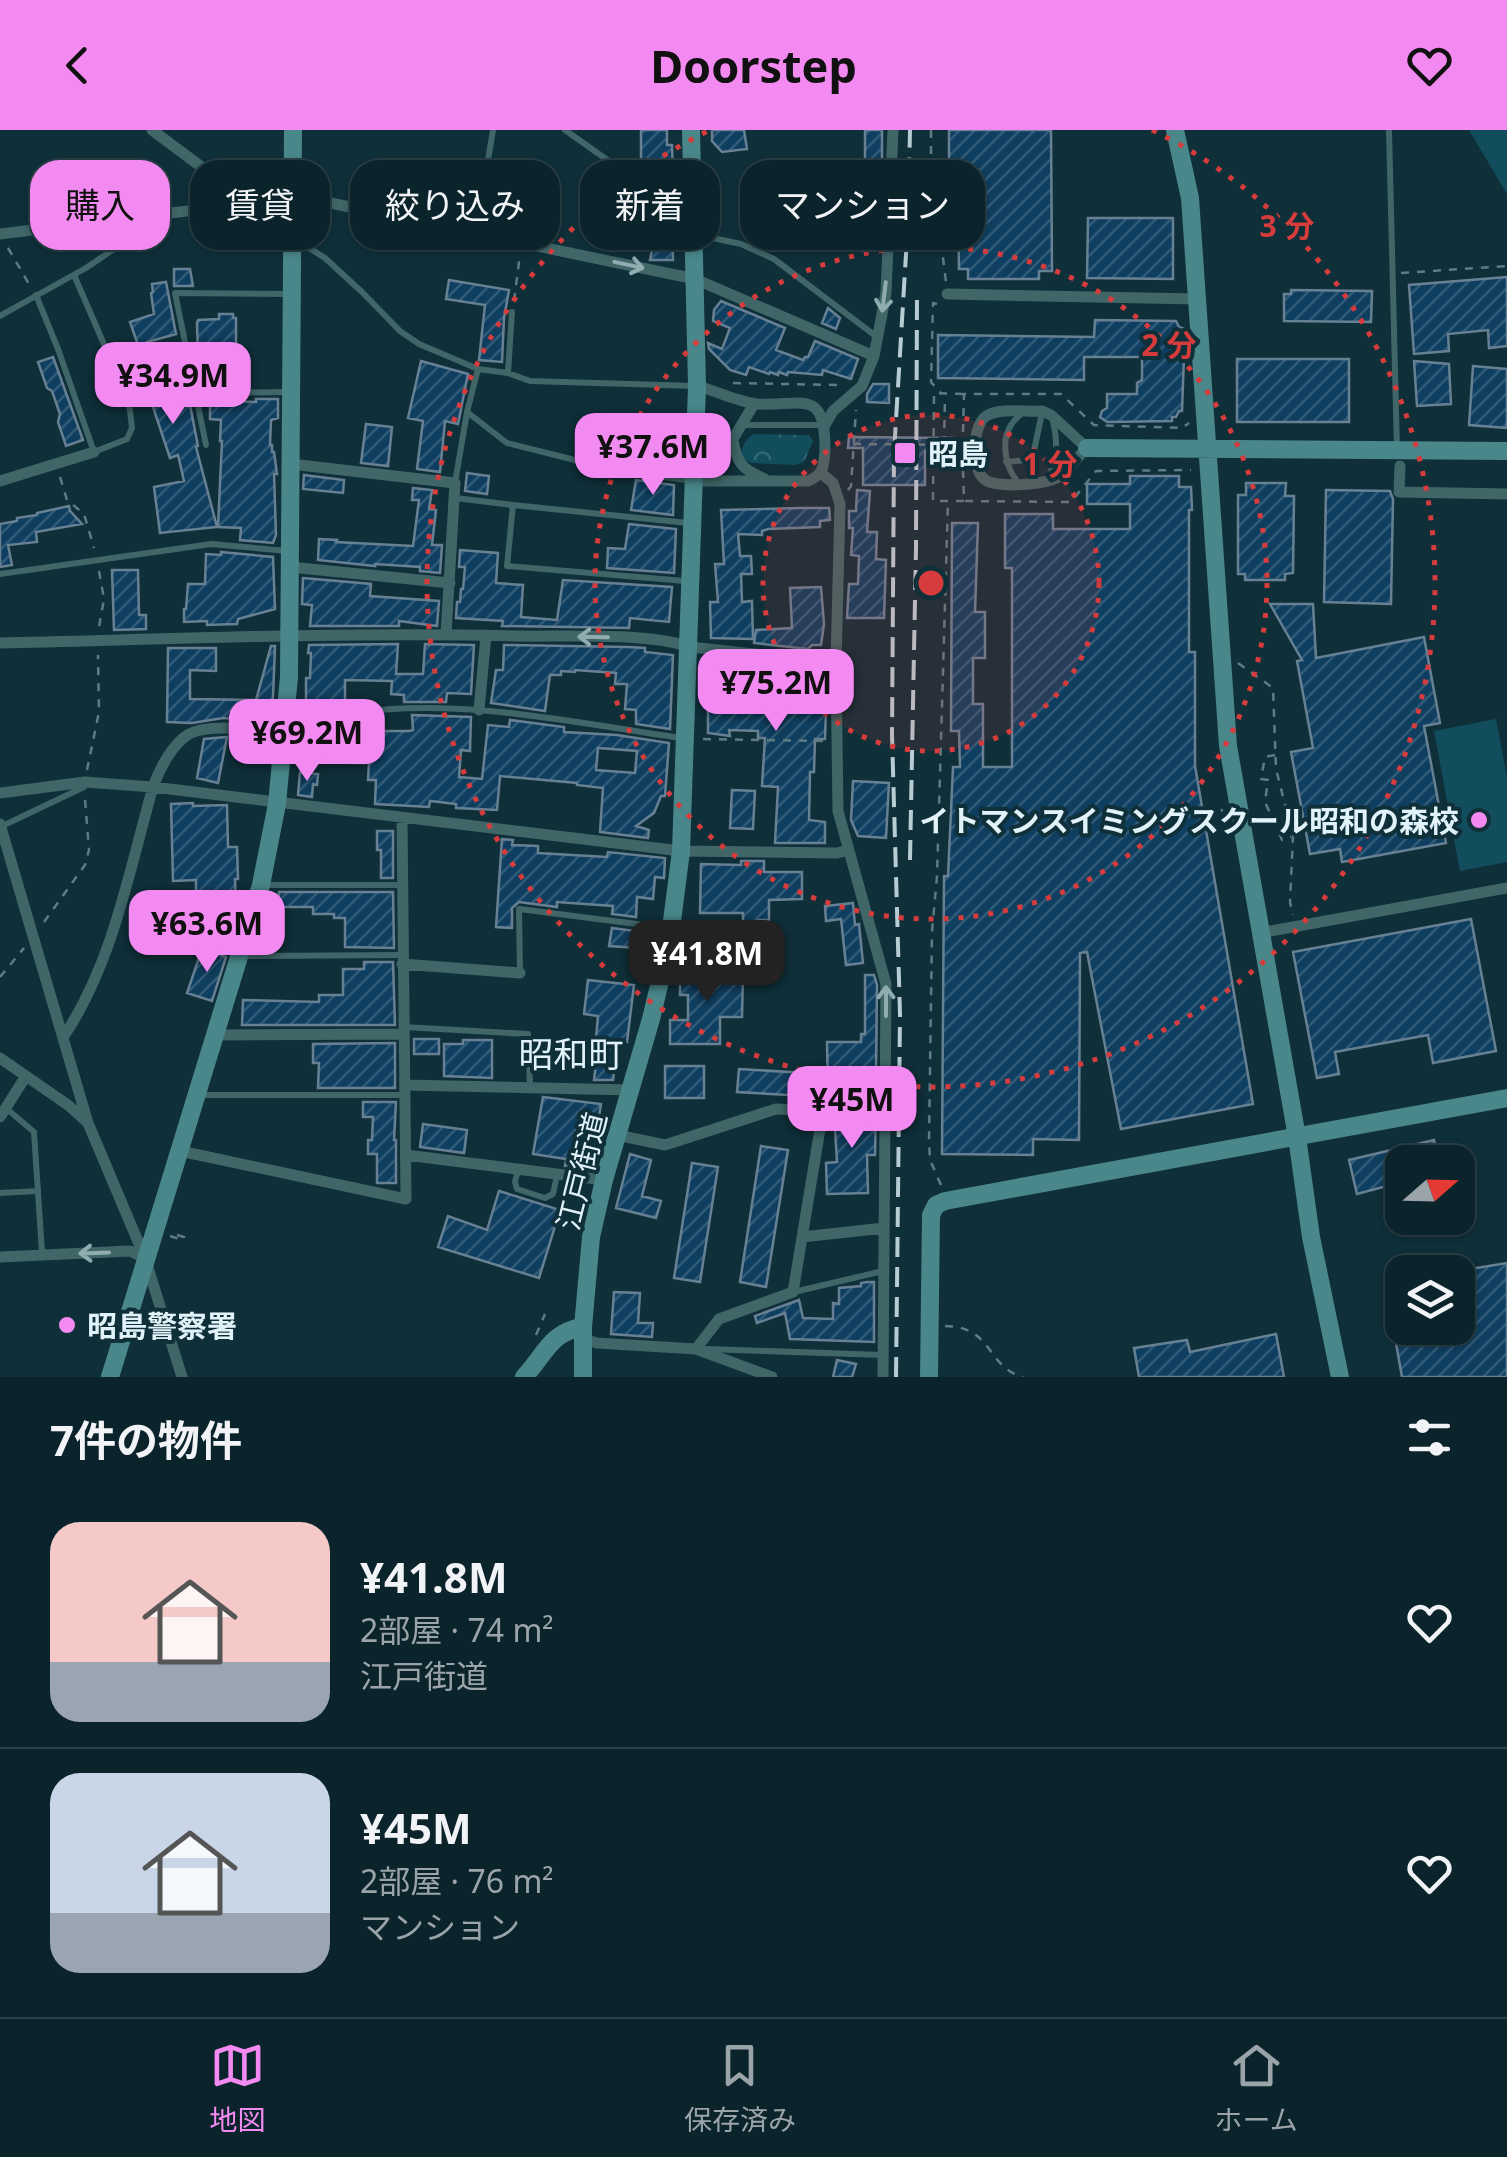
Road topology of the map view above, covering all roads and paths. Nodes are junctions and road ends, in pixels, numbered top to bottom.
1 (152, 130) edge
2 (293, 130) edge
3 (492, 130) edge
4 (564, 130) edge
5 (691, 130) edge
6 (893, 130) edge
7 (930, 130) edge
8 (1175, 130) edge
9 (1389, 130) edge
10 (192, 160) edge
11 (293, 160) edge
12 (487, 160) edge
13 (607, 160) edge
14 (692, 160) edge
15 (30, 231) edge
16 (0, 234) edge
17 (720, 239) edge
18 (112, 250) edge
19 (294, 250) edge
20 (313, 250) edge
21 (521, 250) edge
22 (559, 250) edge
23 (694, 250) edge
24 (1507, 266) edge
25 (1394, 274) junction
26 (74, 275) junction
27 (695, 279) junction
28 (293, 294) junction
29 (36, 295) junction
30 (944, 299) junction
31 (1198, 299) junction
32 (512, 312) joint
33 (0, 316) edge
34 (878, 338) junction
35 (874, 356) junction
36 (478, 369) junction
37 (508, 373) junction
38 (724, 383) dead end
39 (697, 386) junction
40 (292, 392) junction
41 (842, 392) dead end
42 (195, 393) junction
43 (944, 394) junction
44 (964, 394) dead end
45 (857, 403) dead end
46 (754, 404) junction
47 (467, 412) junction
48 (1023, 412) junction
49 (1047, 413) junction
50 (741, 426) junction
51 (825, 426) junction
52 (732, 439) junction
53 (853, 444) junction
54 (966, 444) dead end
55 (206, 445) dead end
56 (934, 445) junction
57 (944, 445) junction
58 (1087, 448) junction
59 (1206, 449) junction
60 (1507, 451) edge
61 (94, 452) junction
62 (1399, 458) junction
63 (1006, 462) junction
64 (291, 464) junction
65 (56, 465) junction
66 (821, 473) junction
67 (695, 481) junction
68 (769, 481) junction
69 (0, 482) edge
70 (1045, 482) junction
71 (455, 483) junction
72 (1020, 484) junction
73 (852, 486) dead end
74 (1507, 494) edge
75 (454, 498) junction
76 (948, 501) junction
77 (964, 502) dead end
78 (513, 505) junction
79 (694, 524) junction
80 (96, 559) junction
81 (290, 559) junction
82 (0, 574) edge
83 (692, 581) junction
84 (450, 584) junction
85 (446, 634) junction
86 (290, 635) junction
87 (486, 635) junction
88 (98, 641) junction
89 (0, 643) edge
90 (690, 648) junction
91 (836, 663) junction
92 (1238, 677) dead end
93 (479, 710) junction
94 (286, 733) junction
95 (687, 738) junction
96 (836, 741) junction
97 (1276, 754) junction
98 (85, 784) junction
99 (153, 788) junction
100 (0, 793) edge
101 (277, 804) junction
102 (1222, 805) dead end
103 (402, 819) junction
104 (1225, 823) dead end
105 (0, 826) edge
106 (1292, 836) junction
107 (848, 850) junction
108 (682, 851) junction
109 (261, 885) junction
110 (402, 885) junction
111 (1507, 888) edge
112 (1296, 927) junction
113 (672, 929) junction
114 (1260, 934) junction
115 (34, 935) junction
116 (240, 956) junction
117 (402, 959) junction
118 (520, 973) joint
119 (0, 977) edge
120 (404, 1030) junction
121 (216, 1034) junction
122 (64, 1036) junction
123 (0, 1058) edge
124 (26, 1076) junction
125 (530, 1088) junction
126 (405, 1090) junction
127 (631, 1090) junction
128 (198, 1095) junction
129 (885, 1098) junction
130 (1507, 1098) edge
131 (823, 1111) junction
132 (3, 1113) edge
133 (88, 1122) junction
134 (617, 1136) junction
135 (1297, 1136) junction
136 (180, 1151) junction
137 (406, 1155) junction
138 (518, 1169) junction
139 (557, 1174) junction
140 (604, 1180) junction
141 (38, 1191) junction
142 (0, 1193) edge
143 (945, 1201) junction
144 (884, 1228) junction
145 (802, 1237) junction
146 (42, 1255) junction
147 (0, 1257) edge
148 (146, 1258) junction
149 (883, 1271) junction
150 (793, 1292) junction
151 (545, 1314) dead end
152 (937, 1326) dead end
153 (583, 1333) junction
154 (534, 1338) dead end
155 (696, 1348) junction
156 (883, 1355) junction
157 (110, 1377) edge
158 (182, 1377) edge
159 (524, 1377) edge
160 (583, 1377) edge
161 (772, 1377) edge
162 (883, 1377) edge
163 (929, 1377) edge
164 (1023, 1377) edge
165 (1340, 1377) edge

1 - 10 street
2 - 11 street
3 - 12 lane
4 - 13 lane
5 - 14 street, 江戸街道
6 -> 34 street
7 - 30 path
8 - 31 street
9 - 25 lane
15 - 16 street
16 - 29 path
17 - 34 lane
18 - 26 lane
19 - 28 street
20 - 36 lane
21 - 32 path
22 -> 27 street
23 - 27 street, 江戸街道
24 - 25 path
25 - 62 lane
26 - 29 lane
26 - 61 lane
27 - 35 street
27 - 39 street, 江戸街道
28 - 40 street
28 - 42 lane
29 - 33 lane
29 - 61 lane
30 - 31 street
30 - 43 path
31 - 59 street
32 - 37 lane
34 - 35 street
35 - 51 street
36 - 37 lane
36 - 47 lane
37 - 39 lane
38 - 41 path
39 - 46 street
39 - 67 street, 江戸街道
40 - 42 lane
40 - 64 street
42 - 55 lane
43 - 44 path
43 - 56 path
43 - 57 path
45 - 53 path
46 - 50 street
46 - 51 street
47 - 67 lane
47 - 71 lane
48 - 49 street
48 - 63 lane
48 - 72 street
49 - 58 street
49 - 63 lane
49 - 70 lane
50 - 51 lane
50 - 52 street
51 - 66 street
52 - 67 street
52 - 68 street
53 - 56 path
53 - 73 path
54 - 57 path
56 - 57 path
56 - 76 path
58 - 59 street
58 - 70 street
59 - 62 street
59 - 114 street
60 - 62 street
61 - 65 street
62 - 74 street
63 - 72 lane
64 - 71 street
64 - 81 street
65 - 69 street
65 - 80 path
66 - 68 street
66 - 91 street
67 - 68 street
67 - 79 street, 江戸街道
70 - 72 street
71 - 75 street
75 - 78 lane
75 - 84 street
76 - 77 path
76 - 143 path
78 - 79 lane
78 - 83 lane
79 - 83 street, 江戸街道
80 - 81 lane
80 - 82 lane
80 - 88 path
81 - 84 street
81 - 86 street
83 - 90 street, 江戸街道
84 - 85 street
85 - 86 street
85 - 87 street
86 - 88 street
86 - 94 street
90 -> 87 street
87 - 93 street
88 - 89 street
88 - 98 path
90 - 91 street
90 - 95 street, 江戸街道
91 - 96 street
92 - 97 path
93 - 94 lane
93 - 95 lane
94 - 99 street
94 - 101 street
95 - 96 path
95 - 108 street, 江戸街道
96 - 107 street
97 - 106 path
97 - 106 path
98 - 99 street
98 - 100 street
98 - 105 lane
98 - 115 path
99 - 101 street
99 - 122 street
101 - 103 street
101 - 109 street
102 - 104 path
103 - 108 street
103 - 110 street
105 - 115 street
106 - 112 path
107 - 108 street
129 -> 107 street
108 - 113 street, 江戸街道
109 - 110 lane
109 - 116 street
110 - 117 street
111 - 112 street
112 - 114 street
113 - 118 lane
113 - 127 street, 江戸街道
114 - 135 street
115 - 119 path
115 - 122 street
116 - 117 lane
116 - 121 street
117 - 118 street
117 - 120 street
120 - 121 street
120 - 125 lane
120 - 126 street
121 - 128 street
122 - 133 street
123 - 124 street
124 - 132 street
124 - 133 street
125 - 126 street
125 - 127 street
126 - 128 lane
126 - 137 street
127 - 134 street, 江戸街道
128 - 136 street
129 - 131 street
129 - 144 street
130 - 135 street
131 - 134 street
131 - 145 street
132 - 141 lane
133 - 148 street
134 - 140 street, 江戸街道
135 - 143 street
135 - 165 street
136 - 137 street
136 - 148 street
137 - 138 street
138 - 139 street
138 - 139 lane
139 - 140 street
140 - 153 street, 江戸街道
141 - 142 lane
141 - 146 lane
143 - 163 street
144 - 145 street
144 - 149 street
145 - 150 street
146 - 147 street
148 -> 146 street
148 - 157 street
148 - 158 street
149 - 150 lane
149 - 156 street
150 - 155 street
151 - 154 path
152 - 164 path
153 - 155 street
153 - 159 street
153 - 160 street, 江戸街道
155 - 156 lane
155 - 161 street
156 - 162 street

